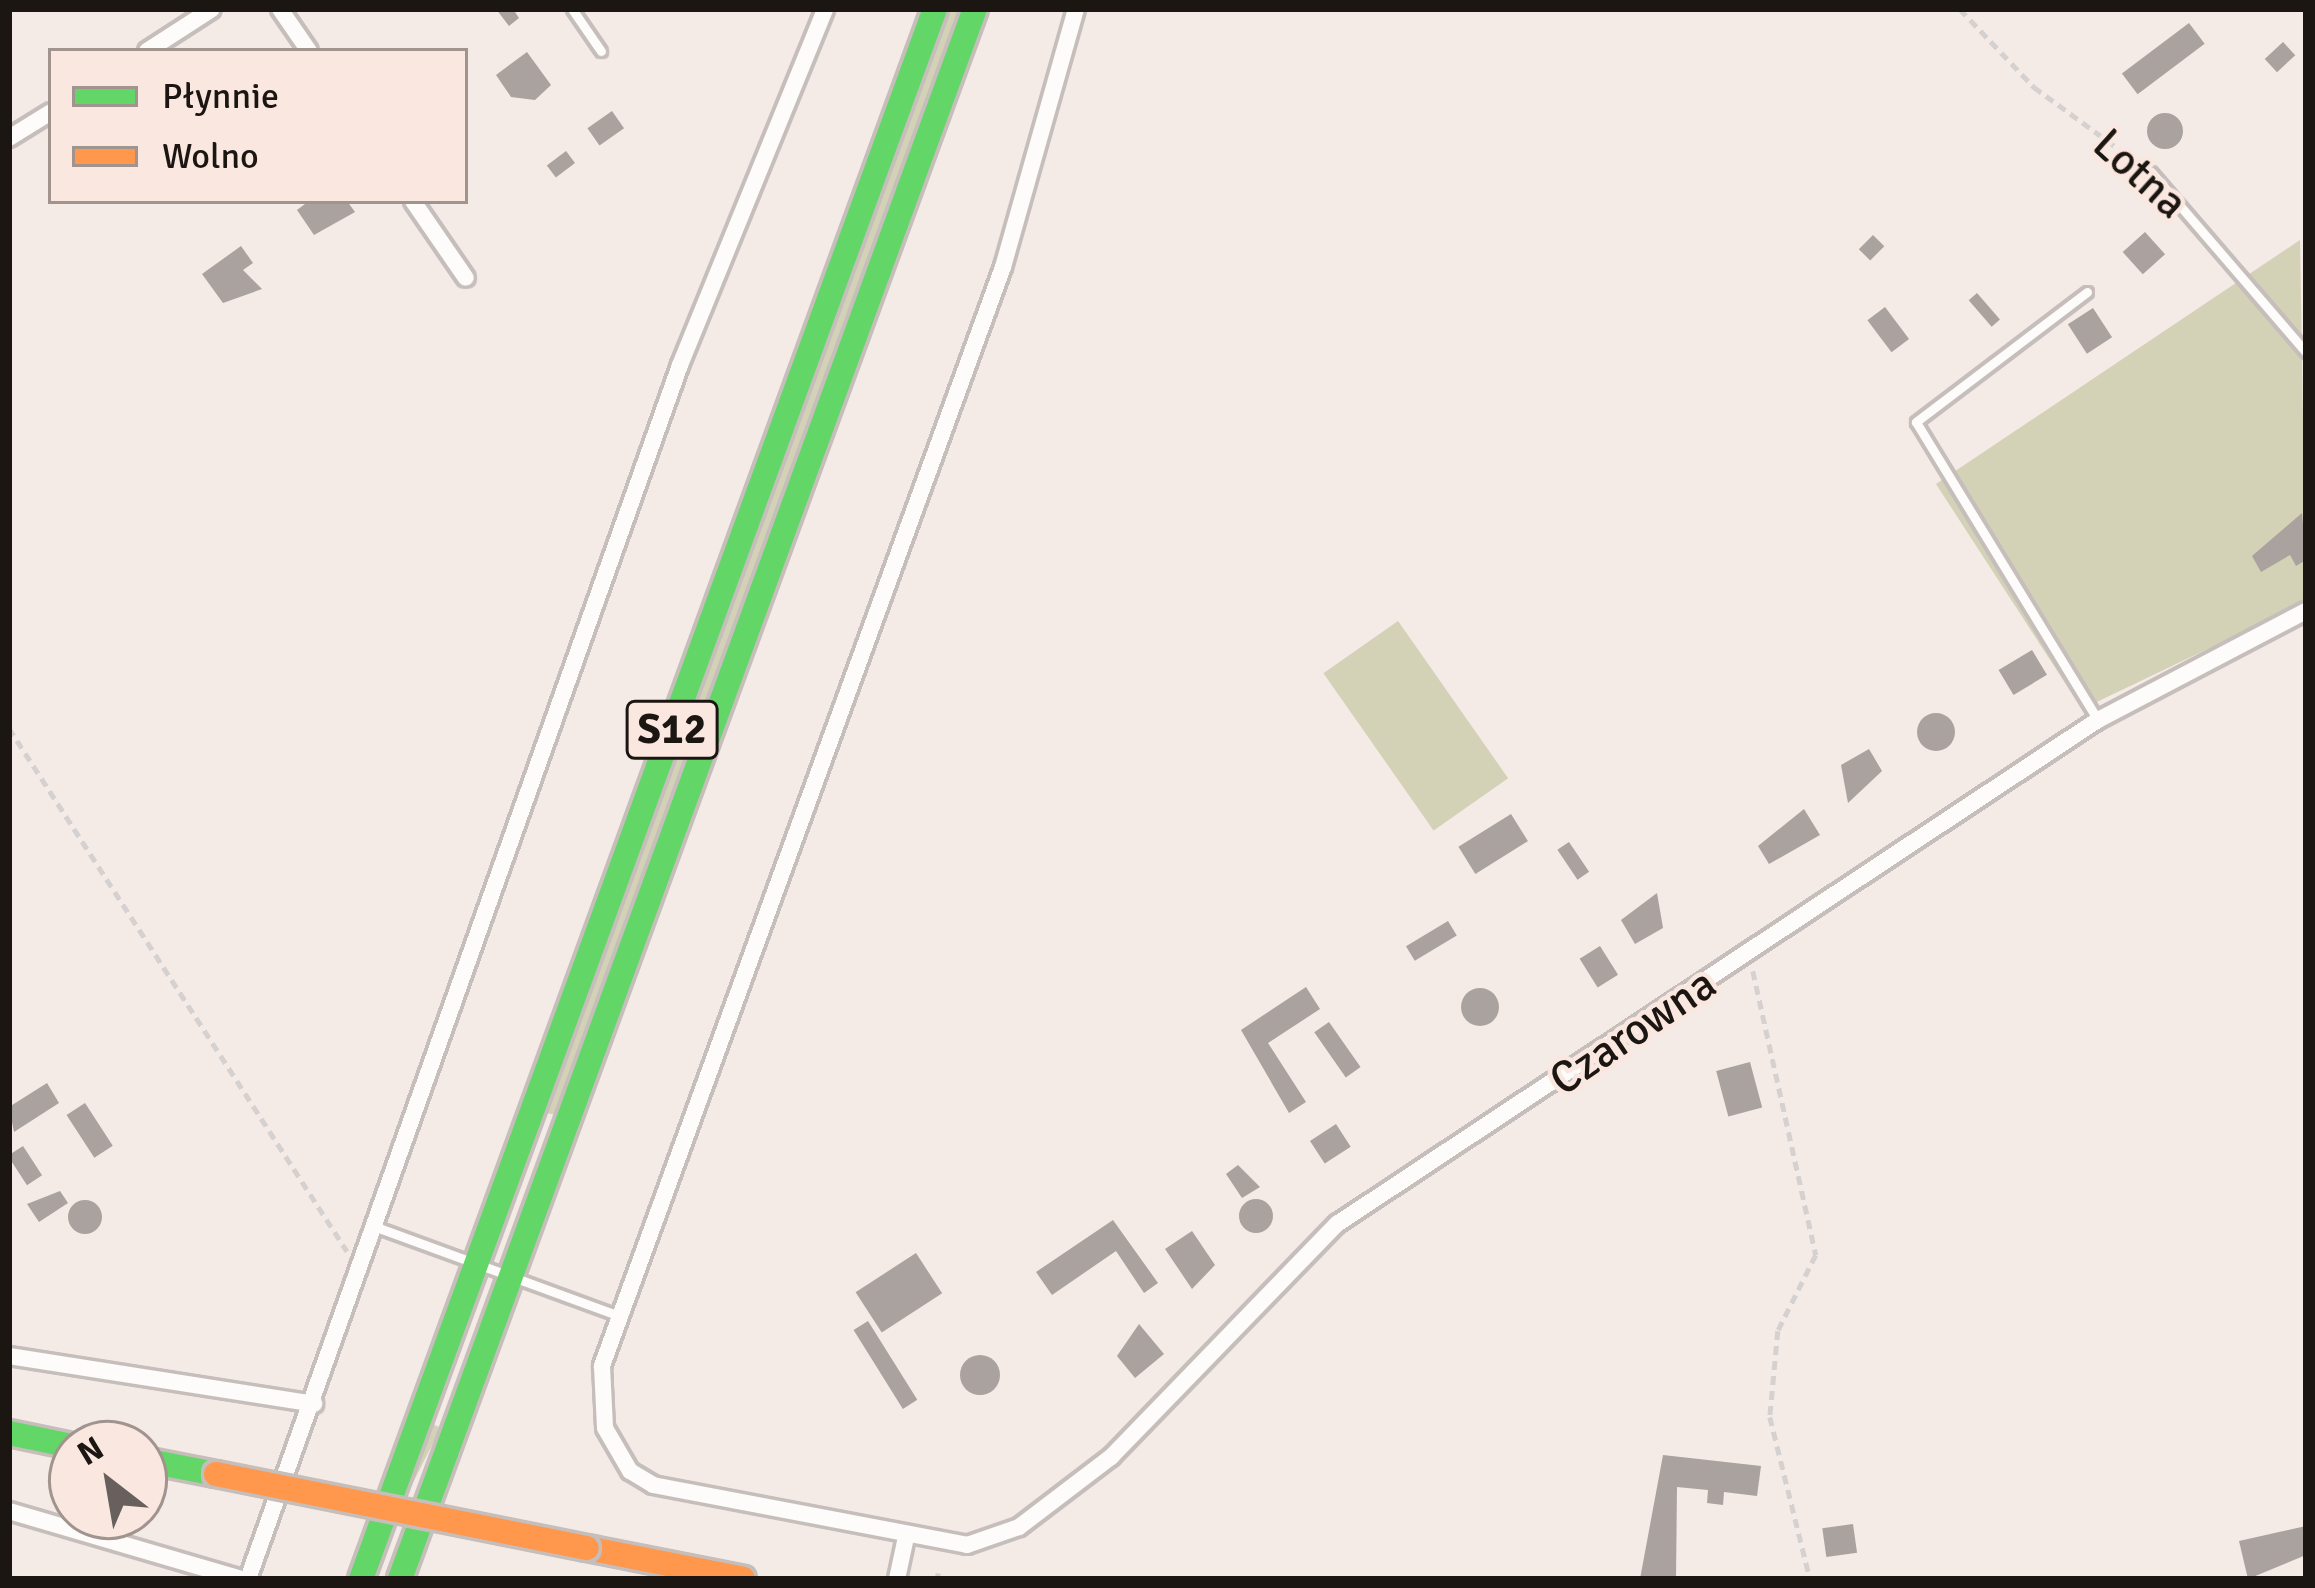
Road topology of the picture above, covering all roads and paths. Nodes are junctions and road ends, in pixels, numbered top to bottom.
1 (212, 9) edge
2 (280, 9) edge
3 (572, 9) edge
4 (825, 9) edge
5 (935, 9) edge
6 (975, 9) edge
7 (1076, 9) edge
8 (1960, 9) edge
9 (152, 48) edge
10 (307, 48) edge
11 (601, 51) dead end
12 (48, 114) edge
13 (9, 138) edge
14 (2152, 172) joint
15 (415, 204) edge
16 (466, 278) dead end
17 (2087, 292) dead end
18 (2306, 352) edge
19 (2306, 611) edge
20 (2098, 720) junction
21 (9, 728) edge
22 (1749, 954) junction
23 (379, 1228) junction
24 (476, 1263) junction
25 (365, 1266) junction
26 (511, 1276) junction
27 (620, 1316) junction
28 (9, 1356) edge
29 (314, 1404) junction
30 (454, 1432) junction
31 (9, 1433) edge
32 (48, 1435) edge
33 (408, 1450) junction
34 (168, 1458) edge
35 (9, 1511) edge
36 (906, 1538) junction
37 (245, 1579) edge
38 (343, 1579) edge
39 (361, 1579) edge
40 (400, 1579) edge
41 (419, 1579) edge
42 (743, 1579) edge
43 (897, 1579) edge
44 (1810, 1579) edge

1 - 9 street
2 - 10 street
3 - 11 lane
4 - 23 street
5 - 24 main road, S12
6 - 26 main road, S12
7 - 27 street
8 - 14 path, Lotna
12 - 13 street
14 - 18 lane, Lotna
15 - 16 street
17 - 20 lane
19 - 20 street, Czarowna
20 - 22 street, Czarowna
21 - 25 path
22 - 36 street, Czarowna
22 - 44 path
23 - 24 lane
23 - 25 street
24 - 26 lane
24 - 33 main road, S12
25 - 29 street
26 - 27 lane
26 - 30 main road, S12
27 - 36 street
28 - 29 street
29 - 37 street
30 - 40 main road
30 - 41 main road, S12
31 - 32 main road
33 - 38 main road, S12
33 - 39 main road
34 - 42 main road, bridge
35 - 37 street
36 - 43 street

